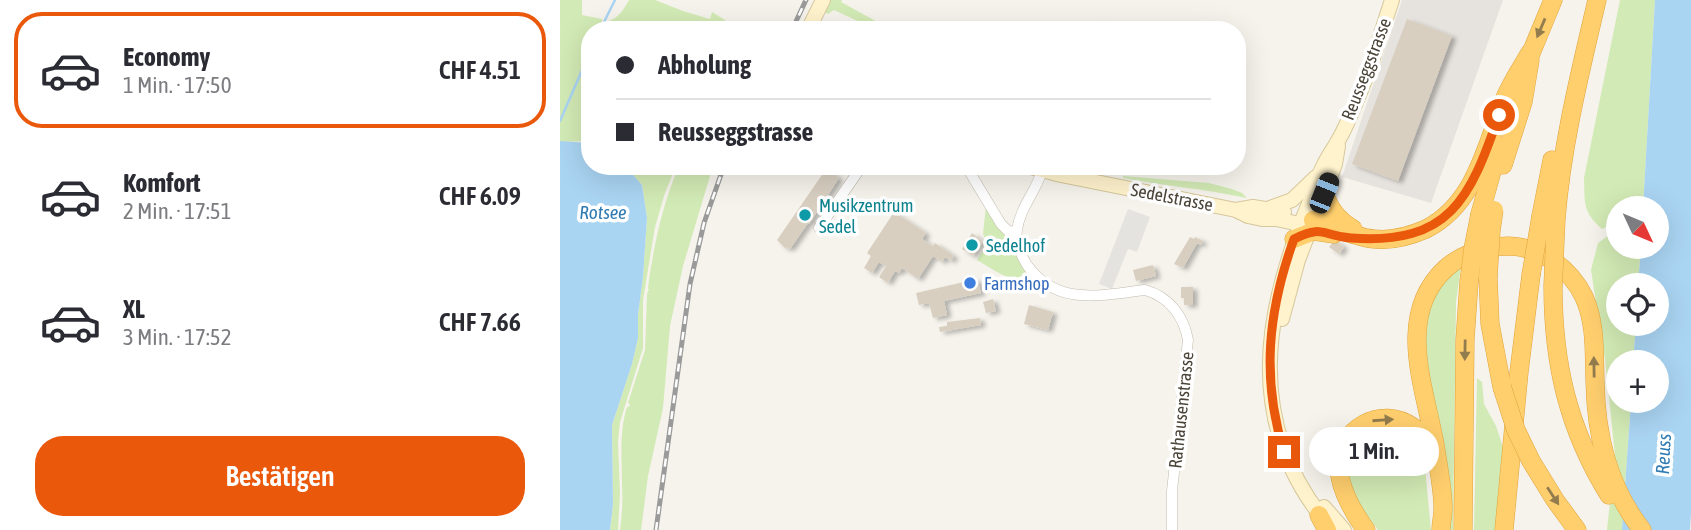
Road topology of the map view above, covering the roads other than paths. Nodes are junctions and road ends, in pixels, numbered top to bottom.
1 (823, 0) edge
2 (1392, 0) edge
3 (1553, 0) edge
4 (1589, 0) edge
5 (1597, 0) edge
6 (812, 21) edge
7 (1530, 53) junction
8 (1339, 138) junction
9 (1319, 174) junction
10 (856, 175) edge
11 (971, 175) edge
12 (1040, 175) edge
13 (1062, 175) edge
14 (1324, 193) junction
15 (1487, 212) junction
16 (1264, 214) junction
17 (1548, 218) junction
18 (819, 228) dead end
19 (1301, 230) junction
20 (1016, 232) junction
21 (1364, 238) junction
22 (1323, 523) edge
23 (1441, 526) edge
24 (1172, 530) edge
25 (1333, 530) edge
26 (1344, 530) edge
27 (1366, 530) edge
28 (1464, 530) edge
29 (1504, 530) edge
30 (1577, 530) edge
31 (1633, 530) edge
32 (1642, 530) edge

1 - 6 main road
2 - 8 main road, Reusseggstrasse
3 -> 7 highway
4 - 17 highway
5 - 17 highway
7 - 15 highway
7 - 21 highway
8 - 9 main road, Reusseggstrasse
8 - 14 main road, Reusseggstrasse
9 - 16 main road
9 - 19 main road, Reusseggstrasse
10 - 18 street
11 - 20 street
12 - 20 street
13 - 16 main road, Sedelstrasse
14 - 19 main road, Reusseggstrasse
14 - 21 highway
15 -> 28 highway, bridge
15 -> 30 highway, bridge
16 - 19 main road
16 - 19 main road
17 - 29 highway, bridge
17 - 31 highway, bridge
19 - 21 highway
19 - 22 main road, Reusseggstrasse
19 - 26 main road, Reusseggstrasse
20 - 24 street, Rathausenstrasse
22 - 25 main road, Reusseggstrasse
27 -> 23 highway
32 -> 23 highway

